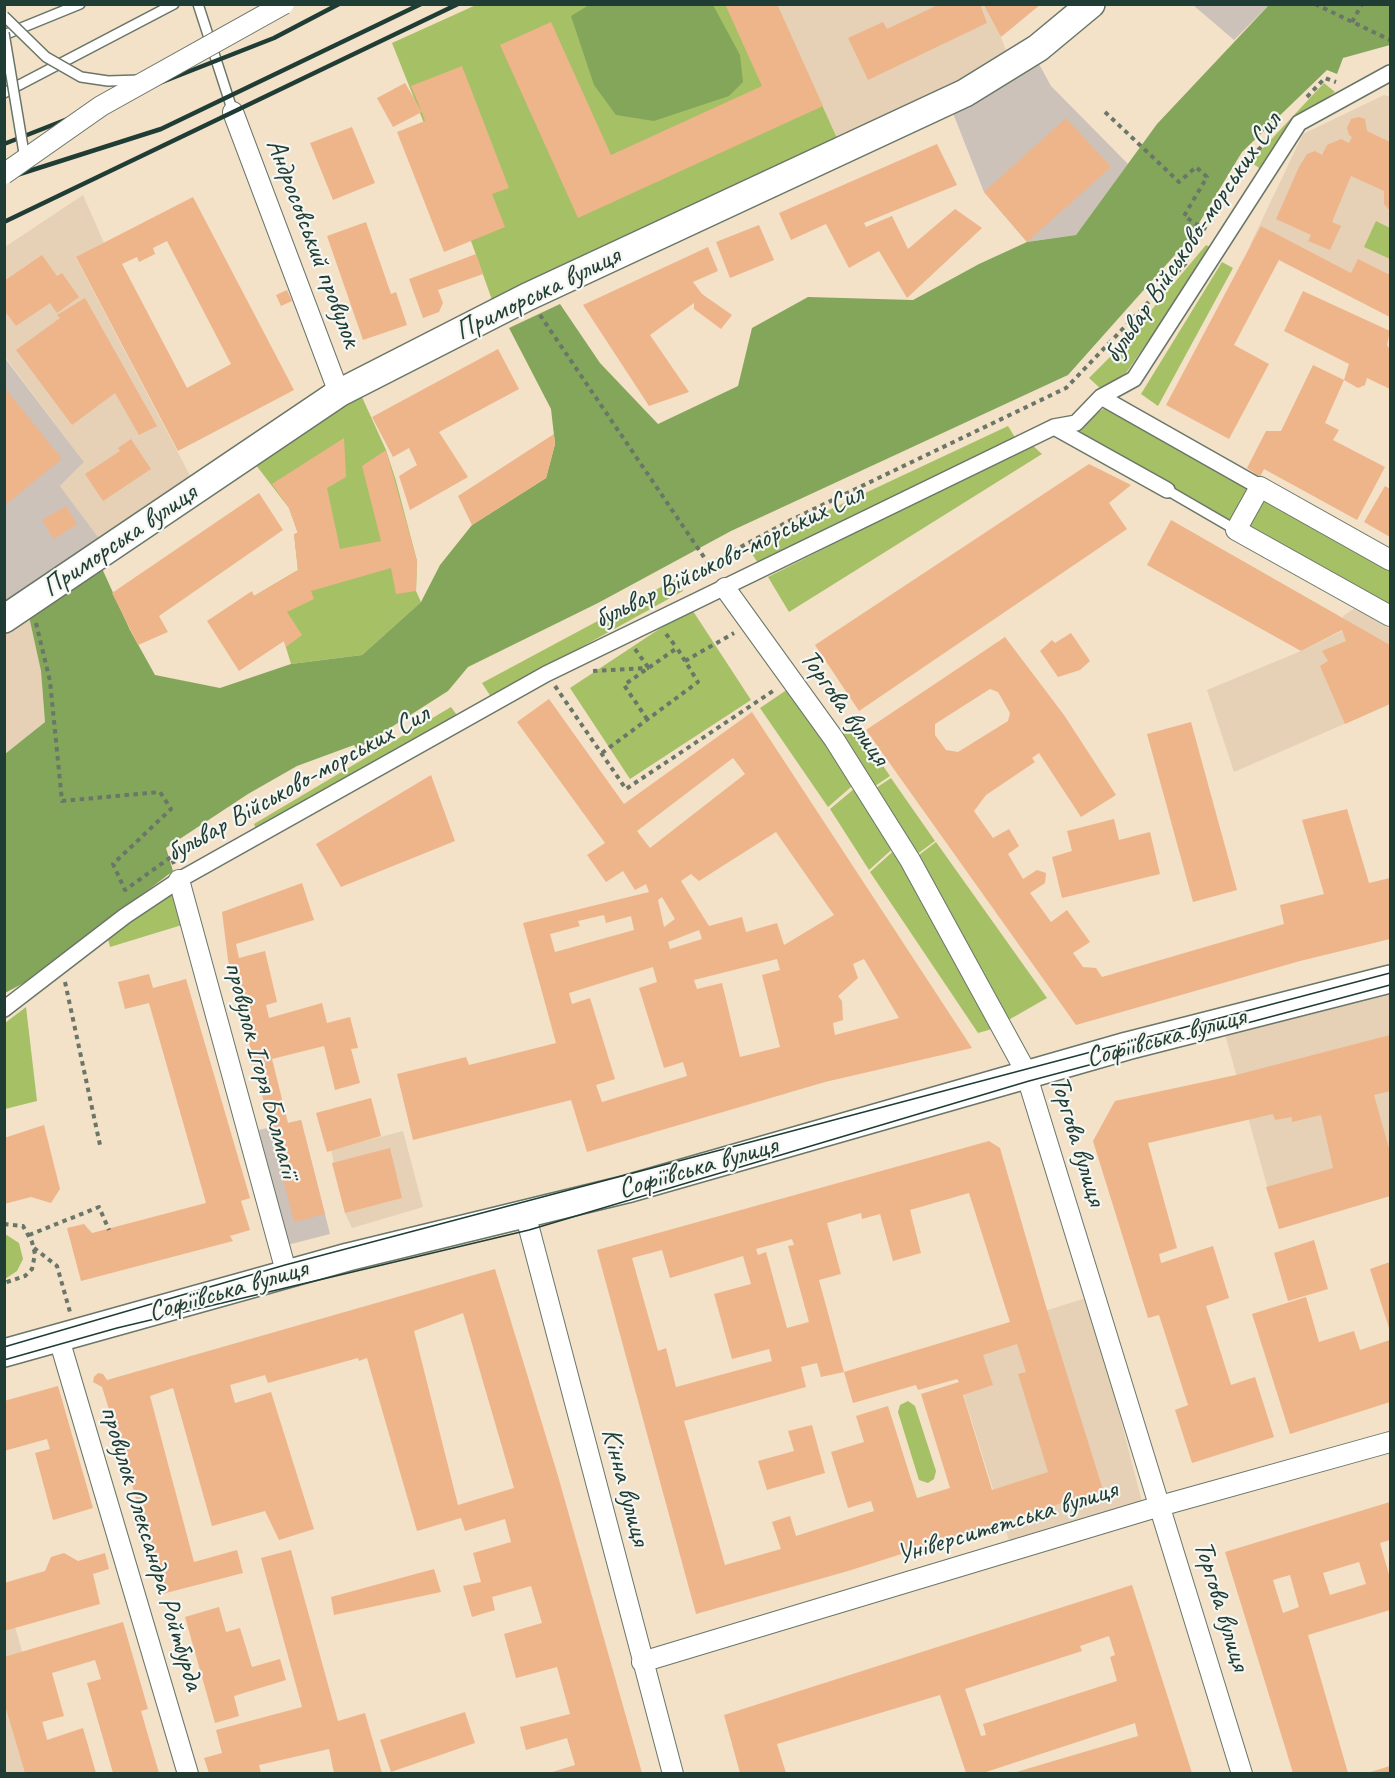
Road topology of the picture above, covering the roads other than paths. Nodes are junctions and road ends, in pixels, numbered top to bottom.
1 (80, 4) edge
2 (174, 4) edge
3 (198, 4) edge
4 (284, 4) edge
5 (1090, 4) edge
6 (4, 16) edge
7 (4, 34) edge
8 (1390, 73) edge
9 (148, 79) junction
10 (4, 93) edge
11 (233, 112) joint
12 (25, 159) junction
13 (4, 174) edge
14 (339, 393) junction
15 (1101, 397) junction
16 (1054, 427) junction
17 (1260, 487) junction
18 (1167, 490) joint
19 (1236, 530) junction
20 (1390, 560) edge
21 (725, 588) junction
22 (1390, 616) edge
23 (4, 619) edge
24 (179, 880) junction
25 (1390, 979) edge
26 (4, 1009) edge
27 (1027, 1073) junction
28 (525, 1213) junction
29 (287, 1275) junction
30 (68, 1336) junction
31 (4, 1353) edge
32 (1390, 1442) edge
33 (1160, 1506) junction
34 (642, 1662) junction
35 (188, 1773) edge
36 (673, 1773) edge
37 (1242, 1773) edge

1 - 7 lane
2 - 10 lane
3 - 11 lane
4 - 9 street, bridge
5 - 14 main road, Приморська вулиця
6 - 9 lane, bridge
7 - 12 lane, bridge
8 - 15 street, бульвар Військово-морських Сил
9 - 12 street, bridge
11 - 14 street, Андросовський провулок
12 - 13 street, bridge
14 - 23 main road, Приморська вулиця
15 - 16 street, бульвар Військово-морських Сил
15 - 17 street
16 - 18 street
16 - 21 street, бульвар Військово-морських Сил
17 - 19 street
17 - 20 street
18 - 19 lane
19 - 22 street
21 - 24 street, бульвар Військово-морських Сил
21 - 27 street, Торгова вулиця
24 - 26 street, бульвар Військово-морських Сил
24 - 29 street, провулок Ігоря Балмагії
25 - 27 main road, Софіївська вулиця
27 - 28 main road, Софіївська вулиця
27 - 33 street, Торгова вулиця
28 - 29 main road, Софіївська вулиця
28 - 34 street, Кінна вулиця
29 - 30 main road, Софіївська вулиця
30 - 31 main road, Софіївська вулиця
30 - 35 street, провулок Олександра Ройтбурда
32 - 33 street, Університетська вулиця
33 - 34 street, Університетська вулиця
33 - 37 street, Торгова вулиця
34 - 36 street, Кінна вулиця

